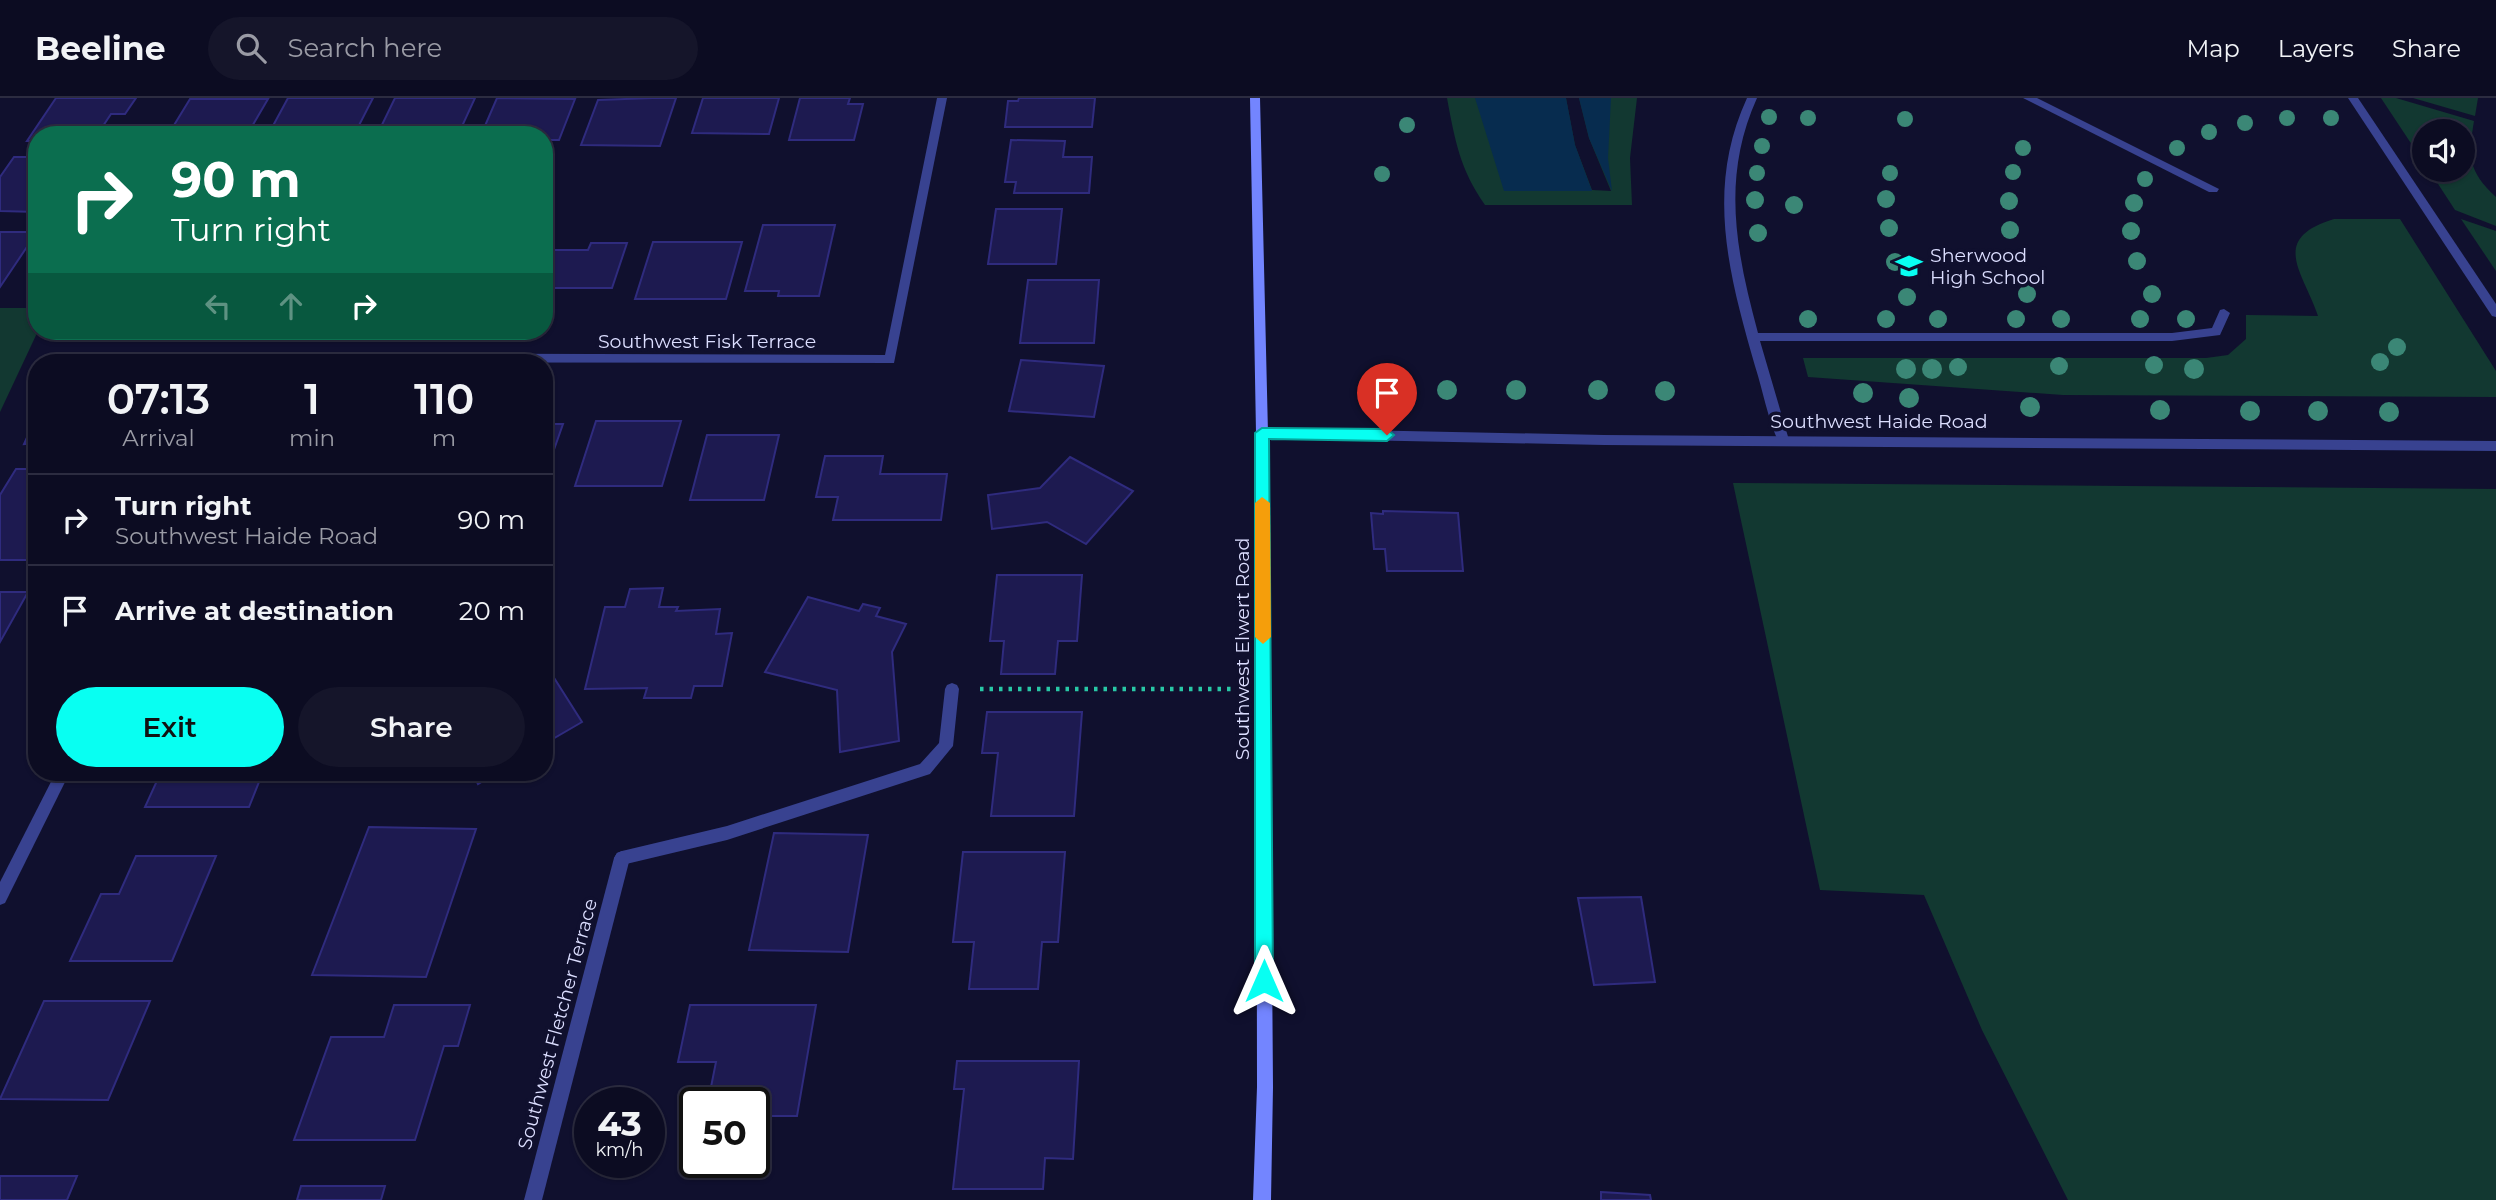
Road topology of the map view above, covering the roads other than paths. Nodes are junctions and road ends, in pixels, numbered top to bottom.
1 (942, 98) edge
2 (1255, 98) edge
3 (1752, 98) edge
4 (2028, 98) edge
5 (2353, 98) edge
6 (2213, 189) dead end
7 (2224, 313) dead end
8 (2496, 313) edge
9 (1755, 337) junction
10 (553, 359) edge
11 (1262, 433) junction
12 (1783, 440) junction
13 (2496, 446) edge
14 (952, 689) road end
15 (58, 781) edge
16 (0, 898) edge
17 (533, 1200) edge
18 (1262, 1200) edge

1 - 10 street, Southwest Fisk Terrace
2 - 11 main road, Southwest Elwert Road
3 - 9 street
4 - 6 street
5 - 8 street
7 - 9 street
9 - 12 street
11 - 12 street, Southwest Haide Road
11 - 18 main road, Southwest Elwert Road
12 - 13 street, Southwest Haide Road
14 - 17 street, Southwest Fletcher Terrace
15 - 16 street

